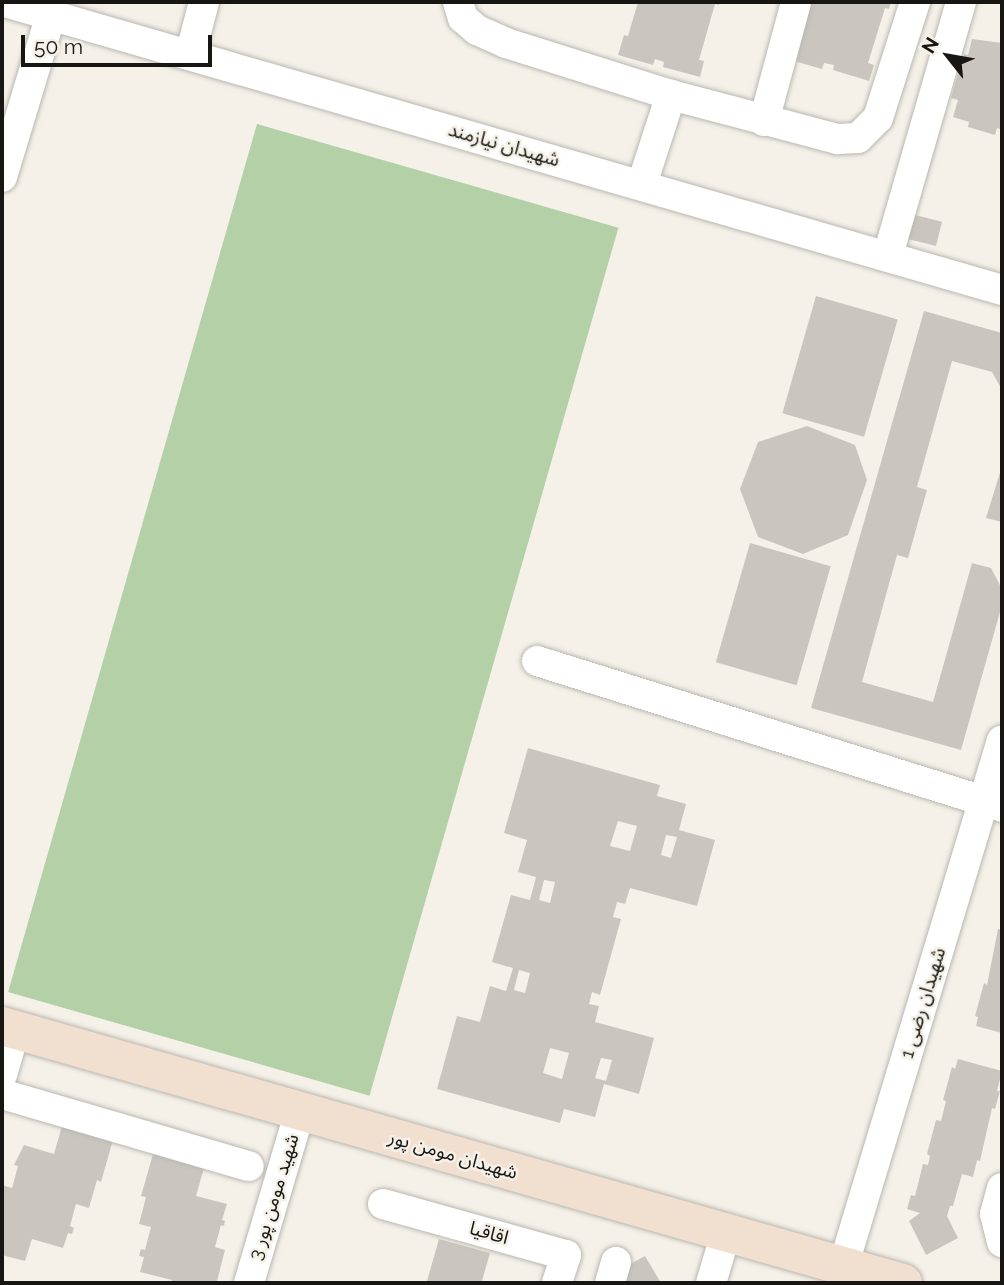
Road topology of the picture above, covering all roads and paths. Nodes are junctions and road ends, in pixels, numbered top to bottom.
1 (5, 2) edge
2 (204, 2) edge
3 (458, 2) edge
4 (796, 2) edge
5 (915, 2) edge
6 (961, 2) edge
7 (51, 15) junction
8 (190, 55) junction
9 (671, 94) junction
10 (764, 121) junction
11 (2, 177) edge
12 (642, 184) junction
13 (888, 255) junction
14 (1002, 290) edge
15 (537, 661) dead end
16 (1002, 740) edge
17 (993, 804) edge
18 (8, 1028) edge
19 (2, 1075) edge
20 (2, 1094) edge
21 (300, 1111) junction
22 (248, 1166) dead end
23 (1002, 1188) edge
24 (383, 1204) dead end
25 (726, 1233) junction
26 (1002, 1242) edge
27 (844, 1267) junction
28 (249, 1283) edge
29 (558, 1283) edge
30 (711, 1283) edge
31 (904, 1283) edge

1 - 7 street, شهیدان نیازمند
2 - 8 street
3 - 9 street
4 - 10 street
5 - 10 street
6 - 13 street
7 - 8 street, شهیدان نیازمند
7 - 11 street
8 - 12 street, شهیدان نیازمند
9 - 10 street
9 - 12 street
12 - 13 street, شهیدان نیازمند
13 - 14 street, شهیدان نیازمند
15 - 17 street
16 - 17 street, شهیدان رضی 1
17 - 27 street, شهیدان رضی 1
18 - 19 street
18 - 21 street, شهیدان مومن پور
20 - 22 street
21 - 25 street, شهیدان مومن پور
21 - 28 street, شهید مومن پور 3
23 - 26 street
24 - 29 street, اقاقیا
25 - 27 street, شهیدان مومن پور
25 - 30 street
27 - 31 street, شهیدان مومن پور

